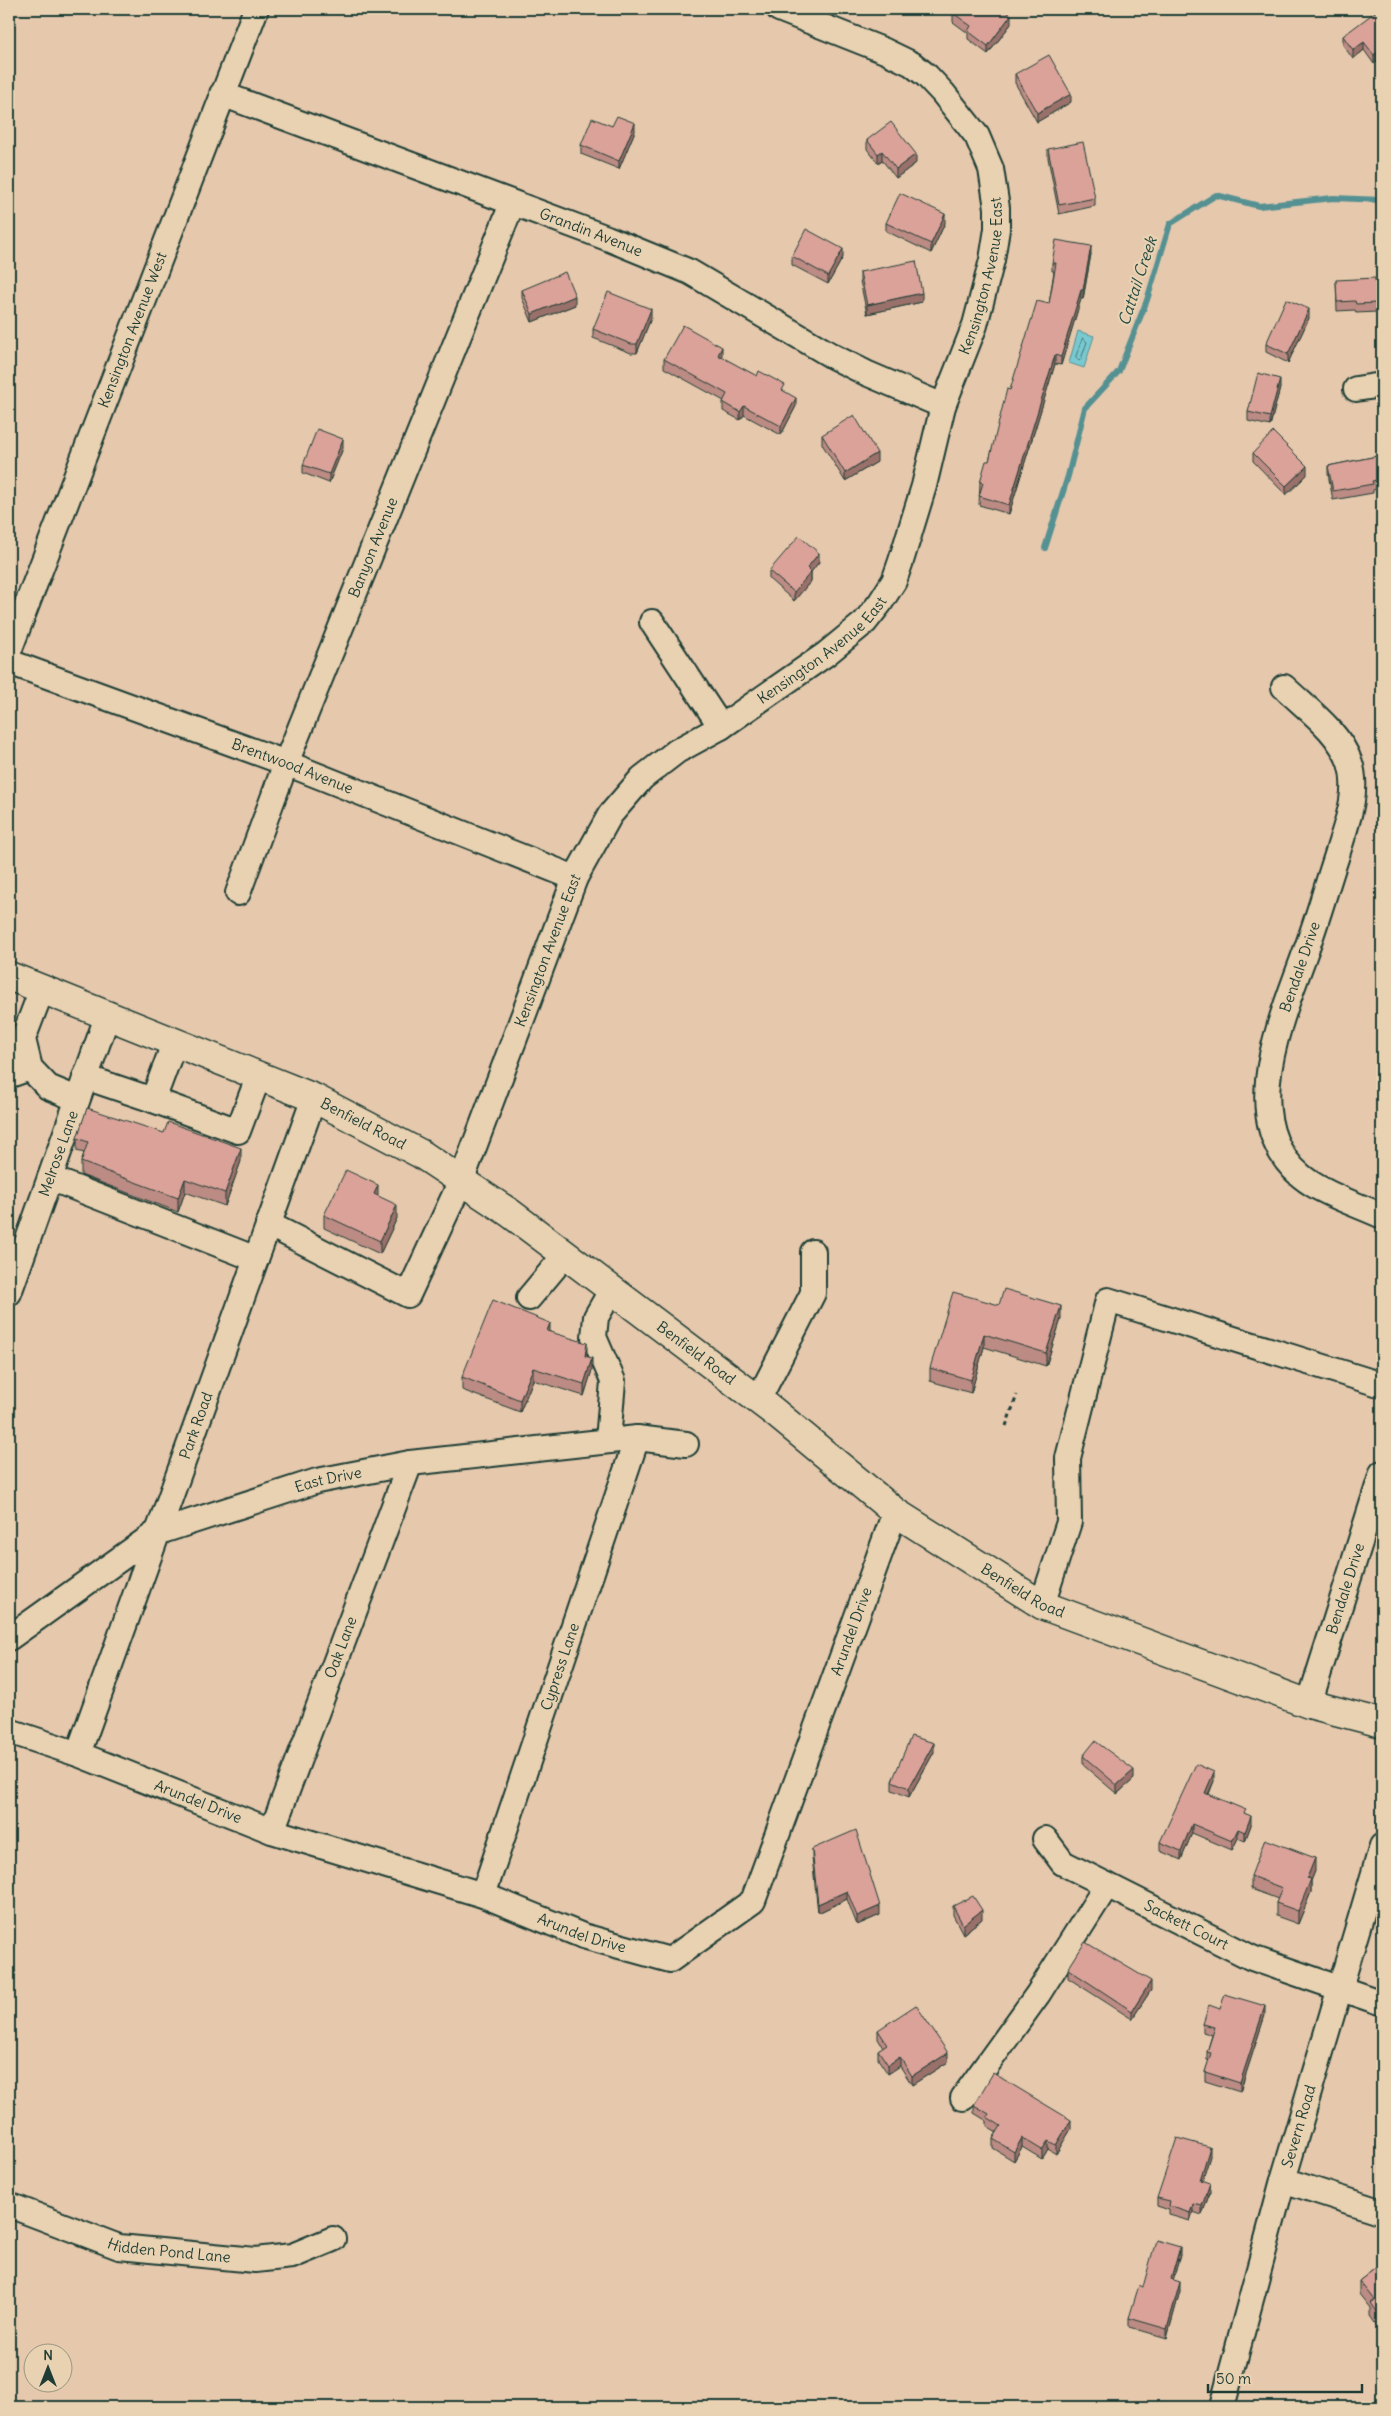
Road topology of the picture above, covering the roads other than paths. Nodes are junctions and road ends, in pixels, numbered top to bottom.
1 (256, 9) edge
2 (779, 9) edge
3 (222, 94) junction
4 (512, 204) junction
5 (1382, 385) edge
6 (1356, 389) dead end
7 (943, 406) junction
8 (652, 622) dead end
9 (9, 651) edge
10 (9, 662) edge
11 (1284, 687) dead end
12 (721, 727) junction
13 (286, 763) junction
14 (575, 878) junction
15 (238, 892) dead end
16 (9, 976) edge
17 (42, 989) junction
18 (108, 1014) junction
19 (174, 1041) junction
20 (19, 1070) edge
21 (259, 1075) junction
22 (81, 1088) junction
23 (314, 1098) junction
24 (153, 1100) junction
25 (50, 1178) junction
26 (462, 1179) junction
27 (1382, 1216) edge
28 (268, 1224) junction
29 (814, 1252) dead end
30 (565, 1255) junction
31 (256, 1259) junction
32 (611, 1291) junction
33 (9, 1293) edge
34 (529, 1298) dead end
35 (1382, 1385) edge
36 (758, 1400) junction
37 (637, 1438) junction
38 (608, 1441) junction
39 (686, 1444) dead end
40 (410, 1463) junction
41 (1382, 1473) edge
42 (895, 1512) junction
43 (156, 1533) junction
44 (1042, 1604) junction
45 (9, 1638) edge
46 (1309, 1704) junction
47 (1382, 1724) edge
48 (9, 1731) edge
49 (78, 1754) junction
50 (272, 1831) junction
51 (1045, 1839) dead end
52 (1382, 1846) edge
53 (1107, 1885) junction
54 (483, 1895) junction
55 (1340, 1989) junction
56 (1382, 2003) edge
57 (963, 2098) dead end
58 (1283, 2180) junction
59 (9, 2205) edge
60 (1382, 2212) edge
61 (333, 2239) dead end
62 (1222, 2407) edge

1 - 3 street, Kensington Avenue West
2 - 7 street, Kensington Avenue East
3 - 4 street, Grandin Avenue
3 - 9 street, Kensington Avenue West
4 - 7 street, Grandin Avenue
4 - 13 street, Banyon Avenue
5 - 6 street
7 - 12 street, Kensington Avenue East
8 - 12 street
10 - 13 street, Brentwood Avenue
11 - 27 street, Bendale Drive
12 - 14 street, Kensington Avenue East
13 - 14 street, Brentwood Avenue
13 - 15 street, Banyon Avenue
14 - 26 street, Kensington Avenue East
16 - 17 main road, Benfield Road
17 - 18 main road, Benfield Road
17 - 20 street
18 - 19 main road, Benfield Road
18 - 22 street, Melrose Lane
19 - 21 main road, Benfield Road
19 - 24 street
20 - 22 street
21 - 23 main road, Benfield Road
21 - 24 street
22 - 24 street
22 - 25 street, Melrose Lane
23 - 26 main road, Benfield Road
23 - 28 street, Park Road
25 - 31 street
25 - 33 street, Melrose Lane
26 - 28 street, Kensington Avenue East
26 - 30 main road, Benfield Road
28 - 31 street, Park Road
29 - 36 street
30 - 32 main road, Benfield Road
30 - 34 street
31 - 43 street, Park Road
32 - 36 main road, Benfield Road
32 - 38 street
35 - 44 street
36 - 42 main road, Benfield Road
37 - 38 street, East Drive
37 - 39 street, East Drive
37 - 54 street, Cypress Lane
38 - 40 street, East Drive
40 - 43 street, East Drive
40 - 50 street, Oak Lane
41 - 46 street, Bendale Drive
42 - 44 main road, Benfield Road
42 - 54 street, Arundel Drive
43 - 45 street, East Drive
43 - 49 street, Park Road
44 - 46 main road, Benfield Road
46 - 47 main road, Benfield Road
48 - 49 street, Arundel Drive
49 - 50 street, Arundel Drive
50 - 54 street, Arundel Drive
51 - 53 street, Sackett Court
52 - 55 street, Severn Road
53 - 55 street, Sackett Court
53 - 57 street
55 - 56 street, Sackett Court
55 - 58 street, Severn Road
58 - 60 street
58 - 62 street, Severn Road
59 - 61 street, Hidden Pond Lane

